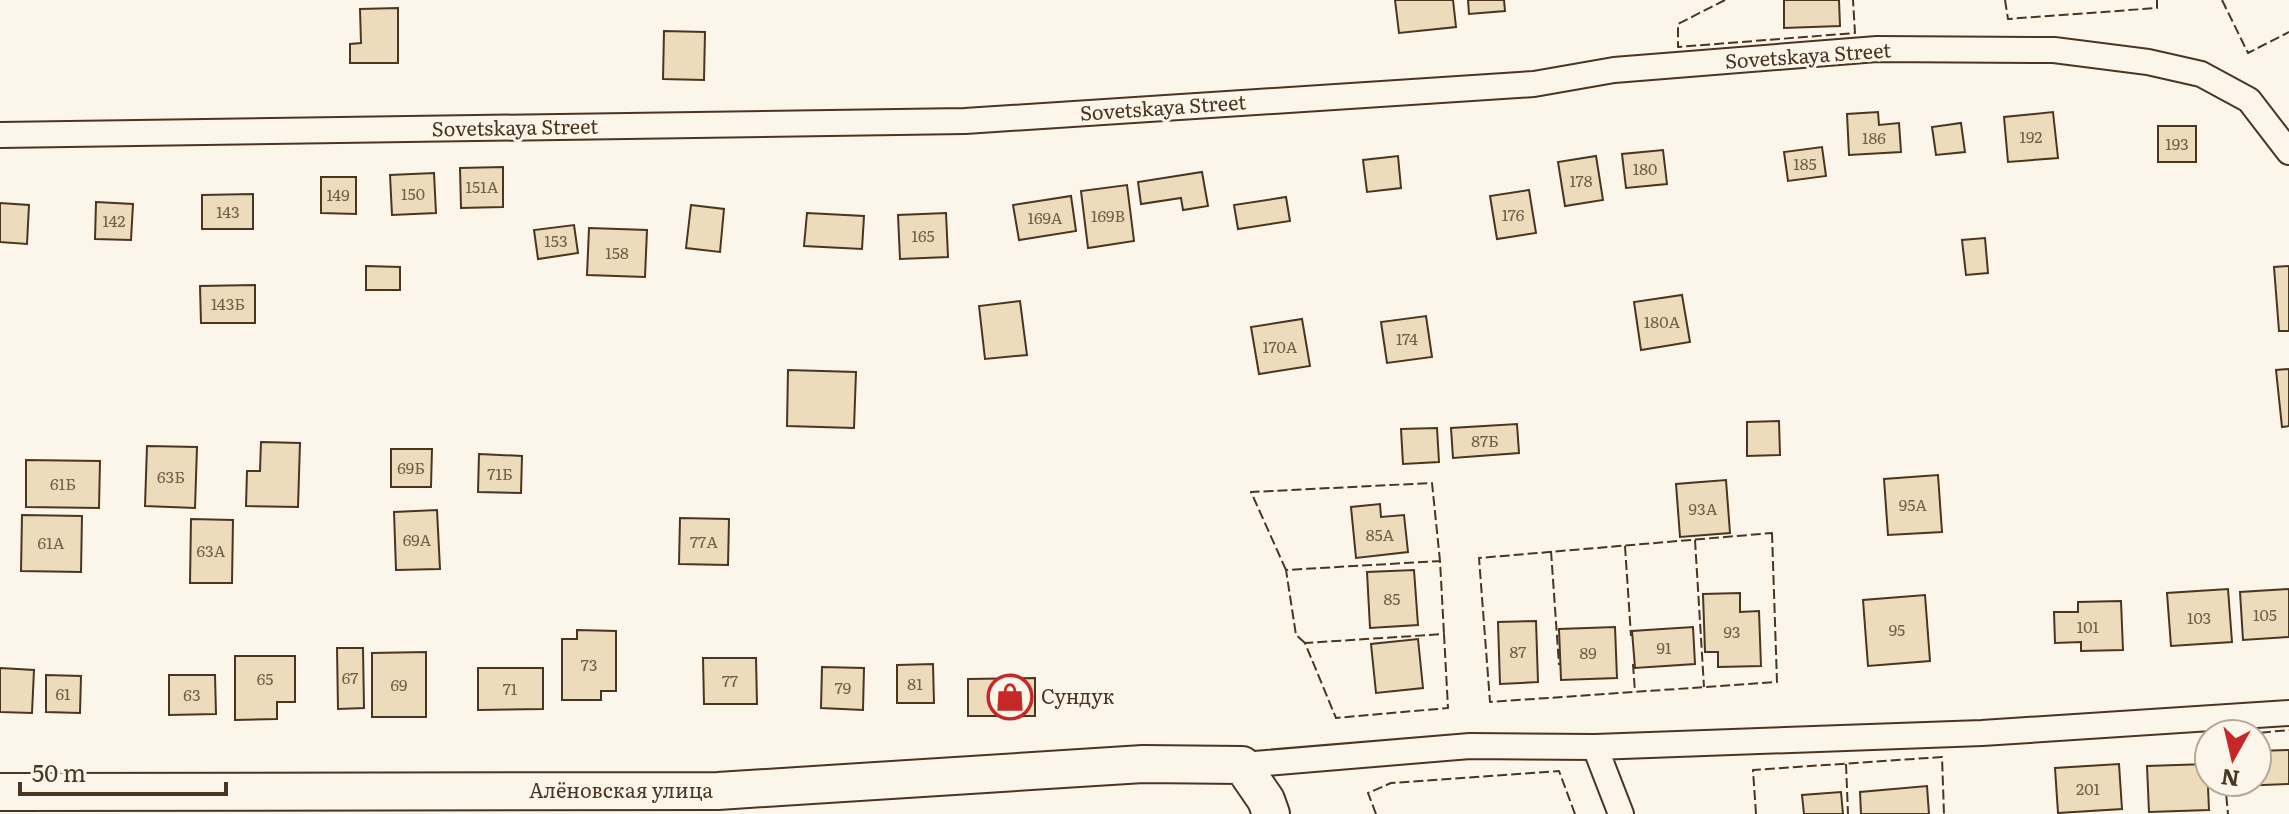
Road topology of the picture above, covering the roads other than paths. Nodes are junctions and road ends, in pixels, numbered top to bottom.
1 (0, 135) edge
2 (2289, 152) edge
3 (2289, 713) edge
4 (1595, 747) junction
5 (1242, 765) junction
6 (0, 792) edge
7 (1271, 814) edge
8 (1621, 814) edge

1 - 2 street, Sovetskaya Street
3 - 4 street
4 - 5 street
4 - 8 street
5 - 6 street, Алёновская улица
5 - 7 street

